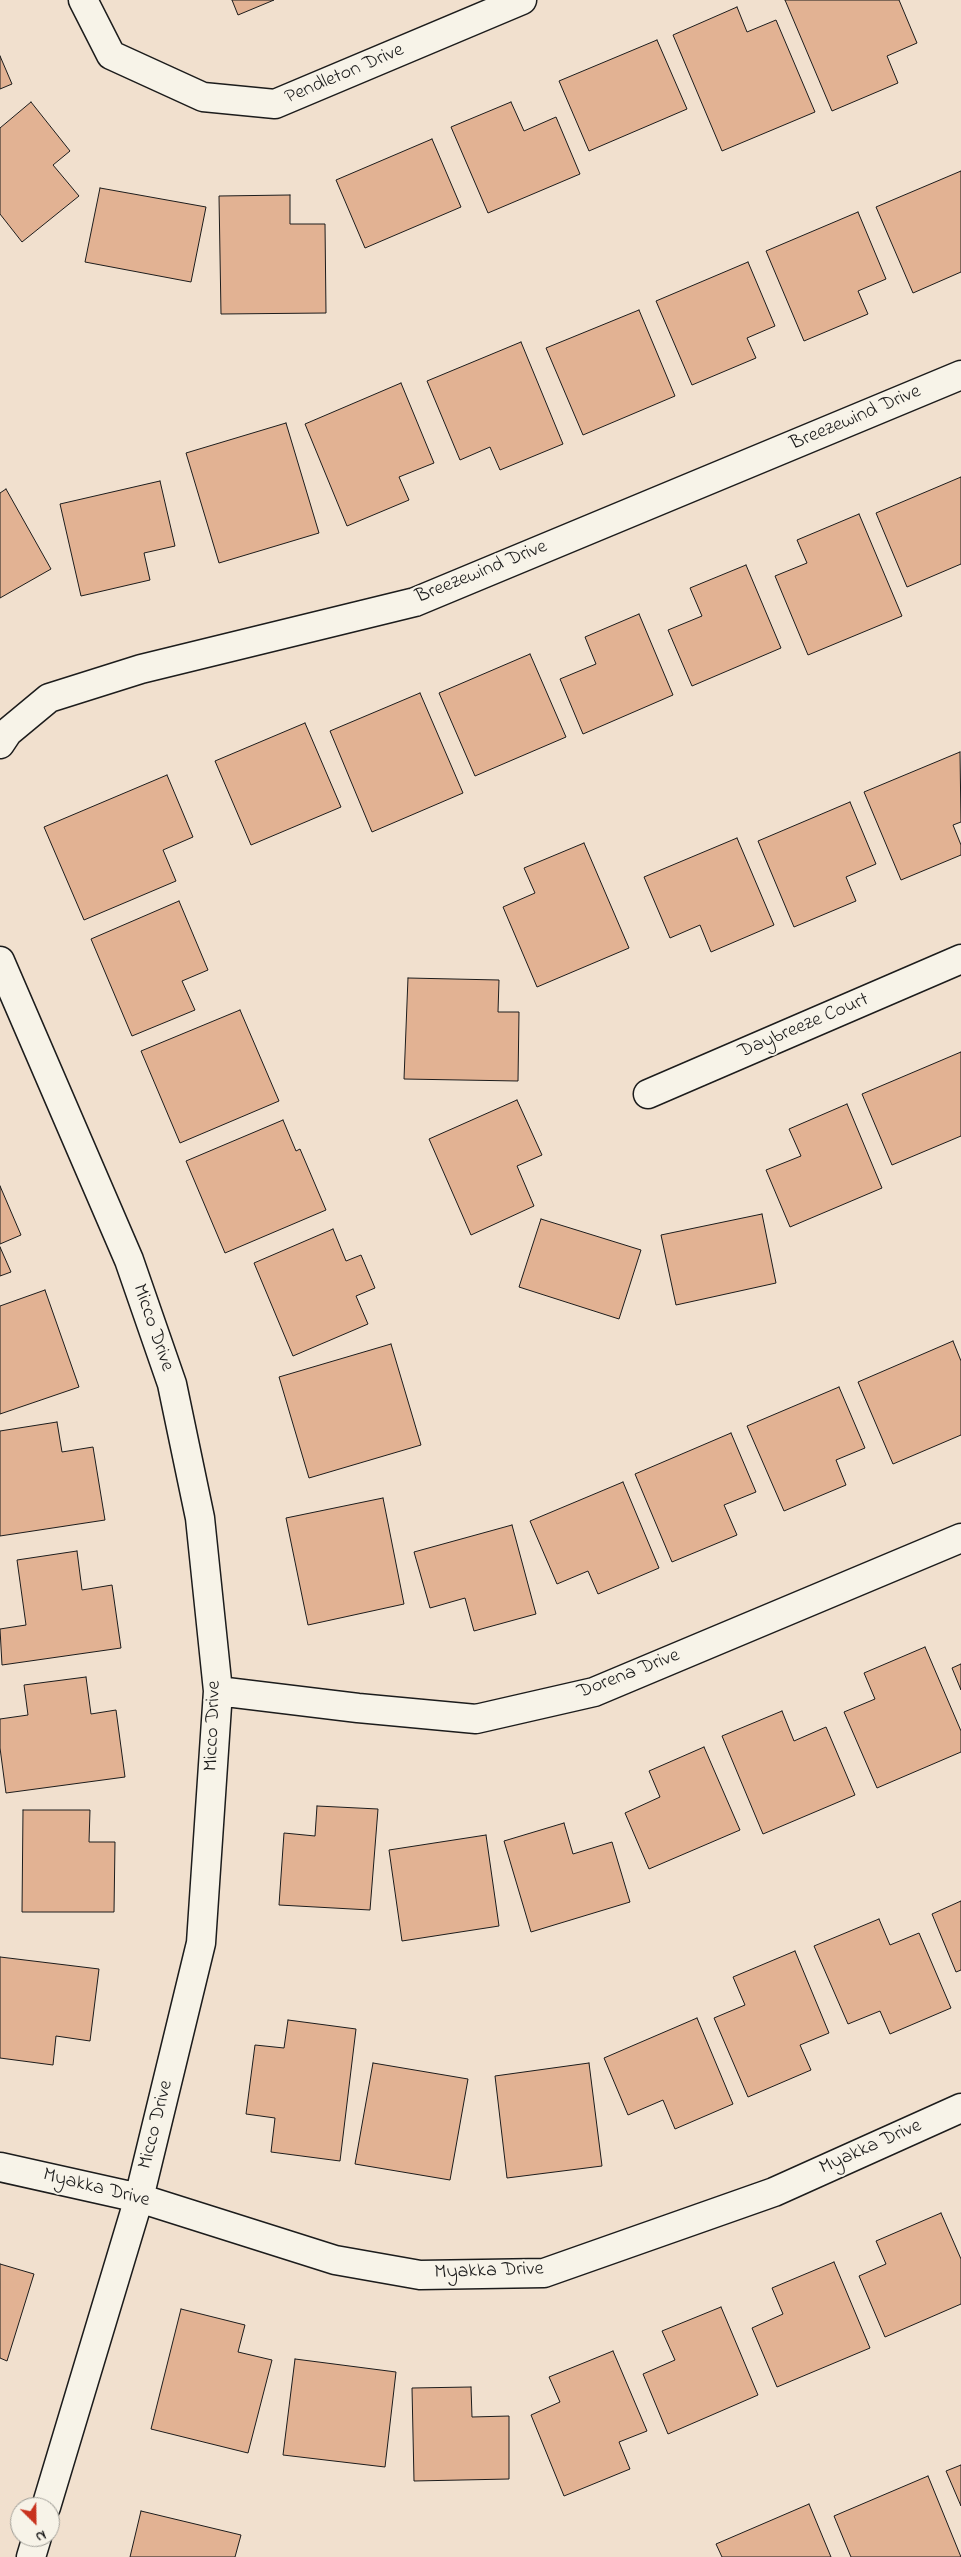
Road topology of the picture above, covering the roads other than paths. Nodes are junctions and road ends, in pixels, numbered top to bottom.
1 (82, 0) edge
2 (522, 0) edge
3 (961, 375) edge
4 (0, 744) edge
5 (961, 959) edge
6 (0, 961) edge
7 (648, 1094) dead end
8 (961, 1538) edge
9 (218, 1691) junction
10 (961, 2108) edge
11 (0, 2167) edge
12 (139, 2198) junction
13 (49, 2497) edge

1 - 2 street, Pendleton Drive
3 - 4 street, Breezewind Drive
5 - 7 street, Daybreeze Court
6 - 9 street, Micco Drive
8 - 9 street, Dorena Drive
9 - 12 street, Micco Drive
10 - 12 street, Myakka Drive
11 - 12 street, Myakka Drive
12 - 13 street, Micco Drive

